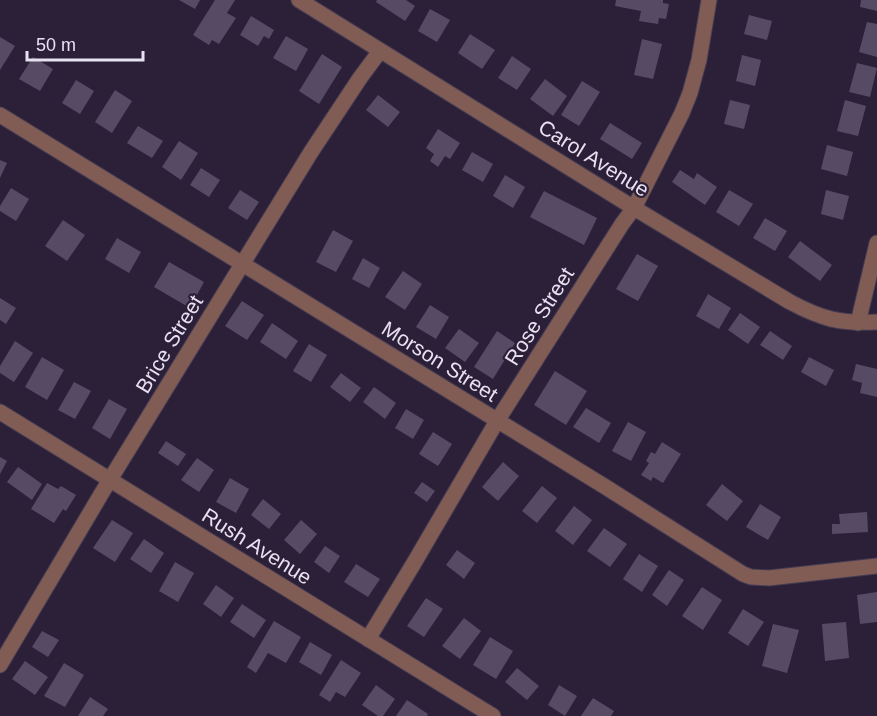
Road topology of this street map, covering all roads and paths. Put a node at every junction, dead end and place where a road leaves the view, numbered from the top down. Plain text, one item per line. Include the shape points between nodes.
1 (299, 0) edge
2 (709, 0) edge
3 (380, 51) junction
4 (0, 115) edge
5 (634, 208) junction
6 (877, 243) edge
7 (243, 264) junction
8 (877, 322) edge
9 (858, 323) junction
10 (0, 412) edge
11 (498, 422) junction
12 (111, 480) junction
13 (877, 566) edge
14 (368, 639) junction
15 (0, 665) edge
16 (493, 716) edge

1 - 3 street, Carol Avenue
2 - 5 street, Rose Street via 690,93
3 - 5 street, Carol Avenue
3 - 7 street, Brice Street via 311,152
4 - 7 street, Morson Street
5 - 9 street, Carol Avenue via 815,315
5 - 11 street, Rose Street
6 - 9 street
7 - 11 street, Morson Street
7 - 12 street, Brice Street
8 - 9 street, Carol Avenue
10 - 12 street, Rush Avenue
11 - 13 street, Morson Street via 743,574 769,578
11 - 14 street, Rose Street
12 - 14 street, Rush Avenue
12 - 15 street, Brice Street
14 - 16 street, Rush Avenue

